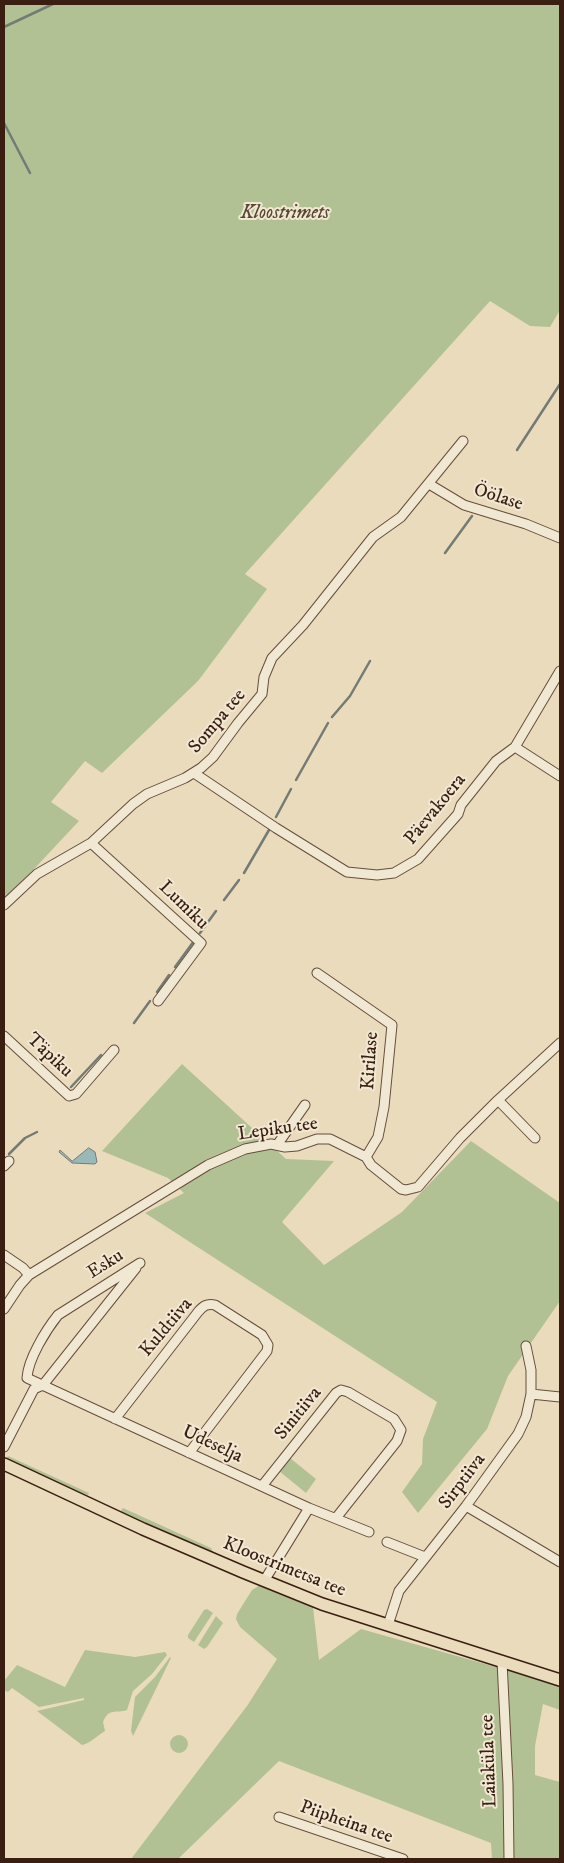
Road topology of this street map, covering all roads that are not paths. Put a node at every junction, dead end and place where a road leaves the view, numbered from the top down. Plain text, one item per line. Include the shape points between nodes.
1 (462, 441) dead end
2 (429, 484) junction
3 (560, 538) edge
4 (560, 671) edge
5 (515, 747) junction
6 (194, 773) junction
7 (560, 776) edge
8 (91, 843) junction
9 (4, 905) edge
10 (317, 972) dead end
11 (158, 1001) dead end
12 (4, 1036) edge
13 (560, 1043) edge
14 (114, 1050) dead end
15 (498, 1100) junction
16 (306, 1105) dead end
17 (536, 1138) dead end
18 (277, 1144) junction
19 (366, 1157) junction
20 (4, 1256) edge
21 (29, 1275) junction
22 (4, 1310) edge
23 (526, 1346) dead end
24 (43, 1385) junction
25 (531, 1394) junction
26 (560, 1397) edge
27 (115, 1419) junction
28 (4, 1448) edge
29 (189, 1453) junction
30 (4, 1468) edge
31 (262, 1486) junction
32 (466, 1506) junction
33 (309, 1508) junction
34 (336, 1518) junction
35 (369, 1532) dead end
36 (387, 1542) dead end
37 (425, 1557) junction
38 (560, 1562) edge
39 (264, 1580) junction
40 (388, 1625) junction
41 (502, 1661) junction
42 (560, 1680) edge
43 (279, 1817) dead end
44 (403, 1859) edge
45 (509, 1859) edge

1 - 2 street, Sompa tee
2 - 3 street, Öölase via 464,505
2 - 6 street, Sompa tee via 401,517 373,537 303,625 272,658 264,677 262,694 213,757
4 - 5 street, Päevakoera
5 - 6 street, Päevakoera via 496,761 461,805 458,814 418,859 394,872 377,875 347,872
5 - 7 street
6 - 8 street, Sompa tee via 147,794
8 - 9 street, Sompa tee via 37,874
8 - 11 street, Lumiku via 201,943
10 - 19 street, Kirilase via 392,1025 384,1107 378,1137
12 - 14 street, Täpiku via 69,1096 76,1094
13 - 15 street, Lepiku tee
15 - 17 street
15 - 19 street, Lepiku tee via 418,1187 401,1189 371,1165
16 - 18 street
18 - 19 street, Lepiku tee via 297,1146 317,1139 330,1139
18 - 21 street, Lepiku tee via 245,1149 208,1165
20 - 21 street
21 - 22 street, Lepiku tee
23 - 25 street, Sirptiiva
24 - 24 street, Esku via 119,1290 140,1263 67,1308 54,1320 27,1369 26,1378
24 - 27 street, Udeselja
24 - 28 street, Esku via 34,1389
25 - 26 street
25 - 32 street, Sirptiiva via 518,1434
27 - 29 street, Udeselja
27 - 29 street, Kuldtiiva via 203,1306 215,1305 262,1335 268,1345 267,1351
29 - 31 street, Udeselja
30 - 39 main road, Kloostrimetsa tee
31 - 33 street, Udeselja
31 - 34 street, Sinitiiva via 336,1393 341,1390 348,1392 394,1419 401,1430 397,1441
32 - 37 street, Sirptiiva
32 - 38 street
33 - 34 street, Udeselja
33 - 39 street
34 - 35 street, Udeselja
36 - 37 street
37 - 40 street, Sirptiiva via 399,1591
39 - 40 main road, Kloostrimetsa tee via 322,1604
40 - 41 main road, Kloostrimetsa tee
41 - 42 main road, Kloostrimetsa tee
41 - 45 street, Laiaküla tee
43 - 44 street, Piipheina tee

